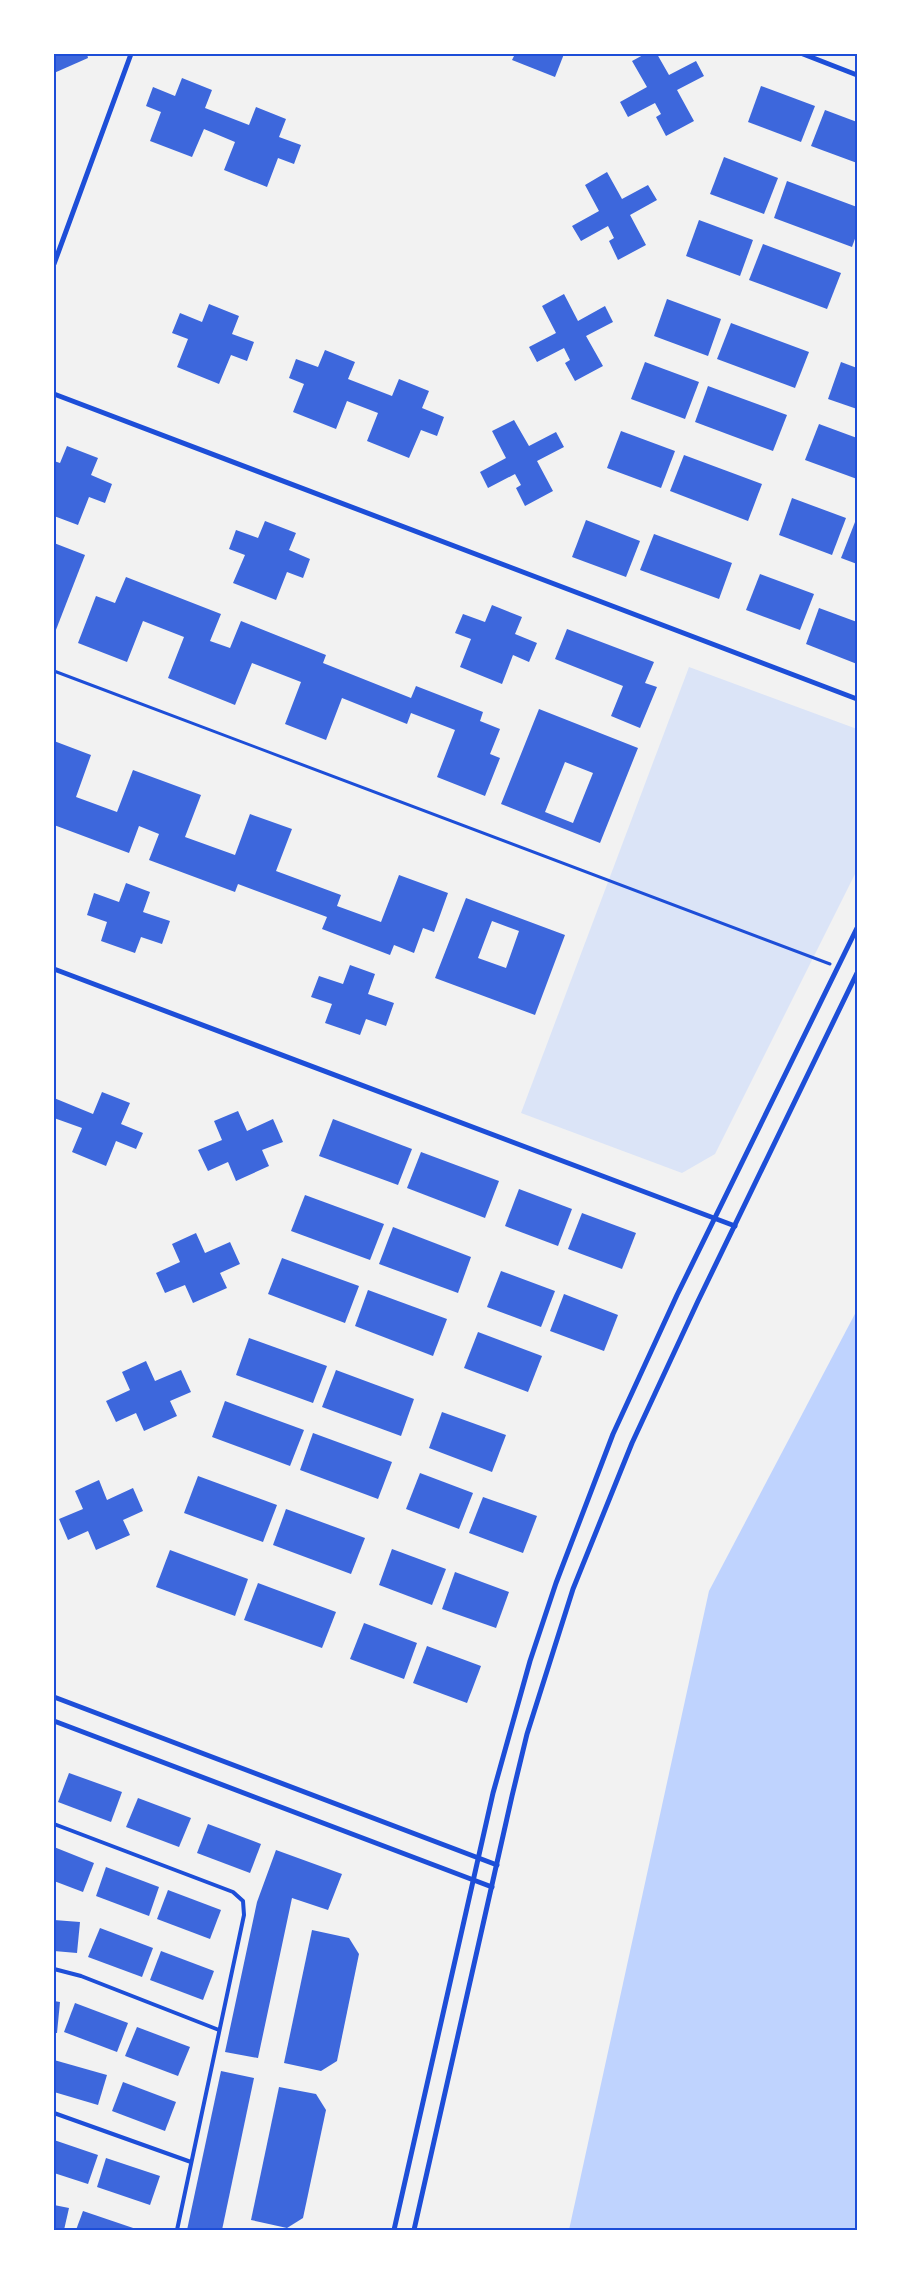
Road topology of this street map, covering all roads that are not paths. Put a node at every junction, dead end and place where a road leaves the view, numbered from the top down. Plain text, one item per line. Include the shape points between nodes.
1 (131, 54) edge
2 (803, 54) edge
3 (857, 75) edge
4 (54, 264) edge
5 (54, 394) edge
6 (857, 699) edge
7 (857, 928) edge
8 (54, 969) edge
9 (857, 973) edge
10 (715, 1219) junction
11 (735, 1226) junction
12 (54, 1697) edge
13 (54, 1721) edge
14 (54, 1824) edge
15 (478, 1857) junction
16 (497, 1865) junction
17 (473, 1879) junction
18 (492, 1887) junction
19 (54, 1969) edge
20 (220, 2030) junction
21 (54, 2113) edge
22 (191, 2162) junction
23 (177, 2230) edge
24 (394, 2230) edge
25 (414, 2230) edge

1 - 4 street
2 - 3 street
5 - 6 street
7 - 10 street
8 - 10 street
9 - 11 street
10 - 11 street
10 - 15 street via 613,1434 556,1583 509,1734
11 - 16 street via 636,1434 574,1589 527,1734
12 - 15 street
13 - 17 street
14 - 20 lane via 239,1896 245,1908
15 - 16 street
15 - 17 street
16 - 18 street
17 - 18 street
17 - 24 street
18 - 25 street
19 - 20 lane via 81,1976
20 - 22 lane
21 - 22 lane
22 - 23 lane

